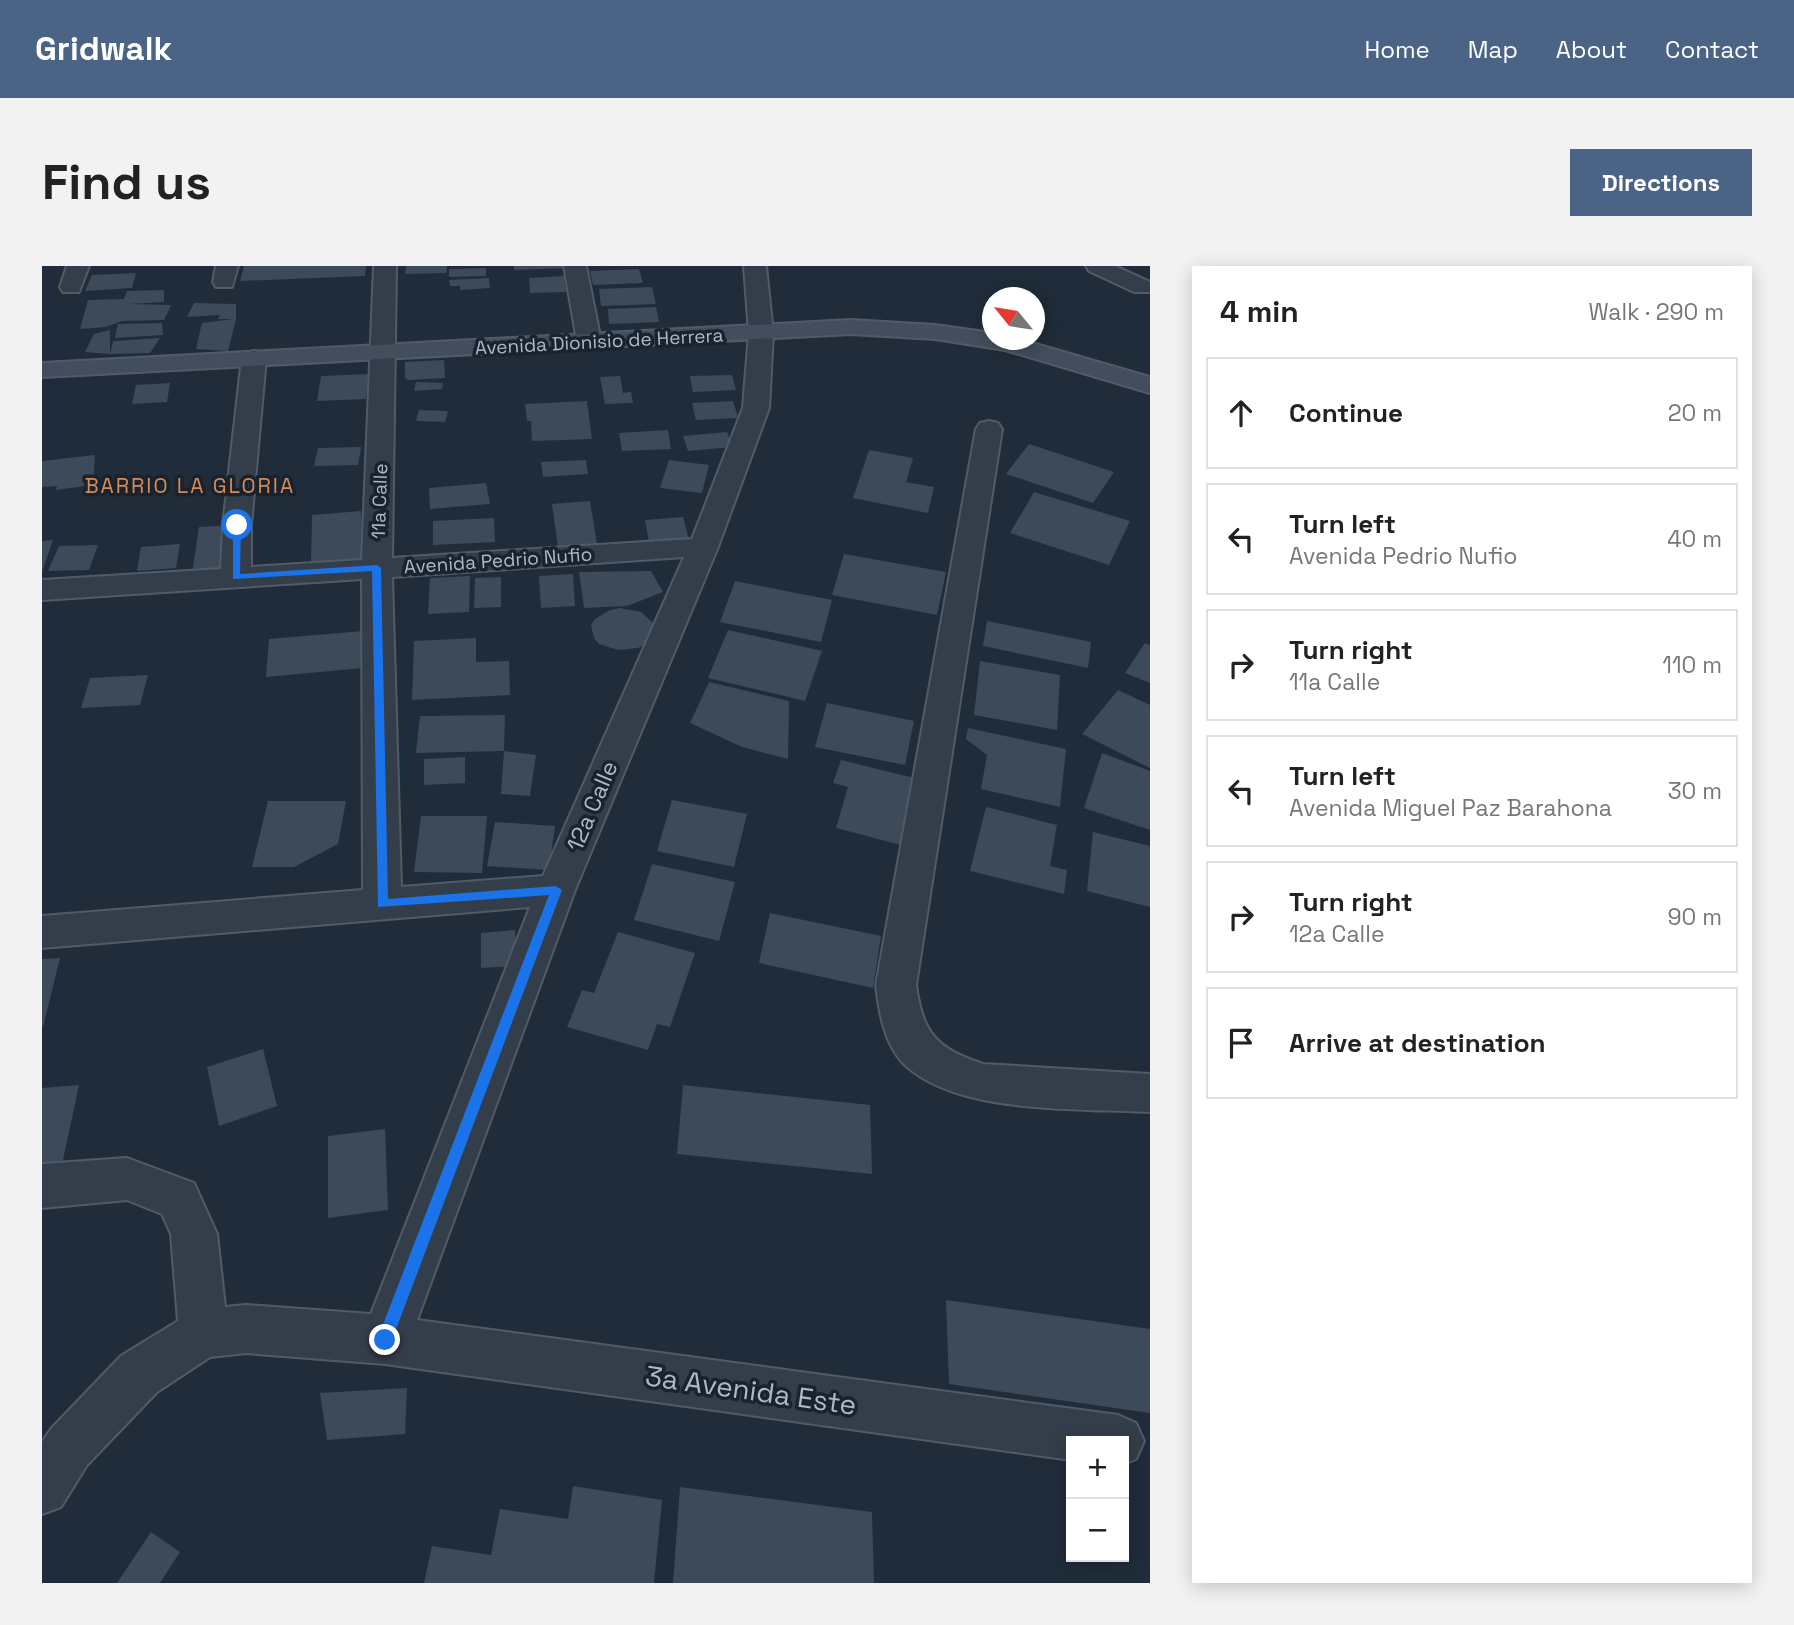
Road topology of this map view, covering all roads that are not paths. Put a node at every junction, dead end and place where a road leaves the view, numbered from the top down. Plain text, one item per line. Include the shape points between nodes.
1 (385, 266) edge
2 (575, 266) edge
3 (755, 266) edge
4 (1097, 266) edge
5 (1142, 287) dead end
6 (761, 333) junction
7 (589, 341) junction
8 (383, 351) junction
9 (254, 358) junction
10 (42, 370) edge
11 (1150, 385) edge
12 (989, 429) dead end
13 (703, 547) junction
14 (377, 568) junction
15 (236, 577) junction
16 (42, 590) edge
17 (556, 890) junction
18 (382, 904) junction
19 (42, 932) edge
20 (1150, 1093) edge
21 (42, 1186) edge
22 (203, 1334) junction
23 (385, 1340) junction
24 (1082, 1436) edge
25 (1129, 1443) edge
26 (1150, 1446) edge
27 (42, 1488) edge

1 - 8 street, 11a Calle
2 - 7 street
3 - 6 street, 12a Calle
4 - 5 street
6 - 7 street, Avenida Dionisio de Herrera
6 - 11 street, Avenida Dionisio de Herrera via 851,327 935,332 1007,343
6 - 13 street, 12a Calle via 756,408
7 - 8 street, Avenida Dionisio de Herrera
8 - 9 street, Avenida Dionisio de Herrera
8 - 14 street, 11a Calle
9 - 10 street, Avenida Dionisio de Herrera
9 - 15 street
12 - 20 street via 896,985 900,1018 917,1049 944,1070 983,1083
13 - 14 street, Avenida Pedrio Nufio
13 - 17 street, 12a Calle
14 - 15 street, Avenida Pedrio Nufio
14 - 18 street, 11a Calle
15 - 16 street, Avenida Pedrio Nufio
17 - 18 street
17 - 23 street, 12a Calle
18 - 19 street
21 - 22 street via 127,1180 177,1198 194,1234
22 - 23 street, 3a Avenida Este via 246,1329
22 - 27 street via 138,1374 69,1447
23 - 24 street, 3a Avenida Este
25 - 26 street

